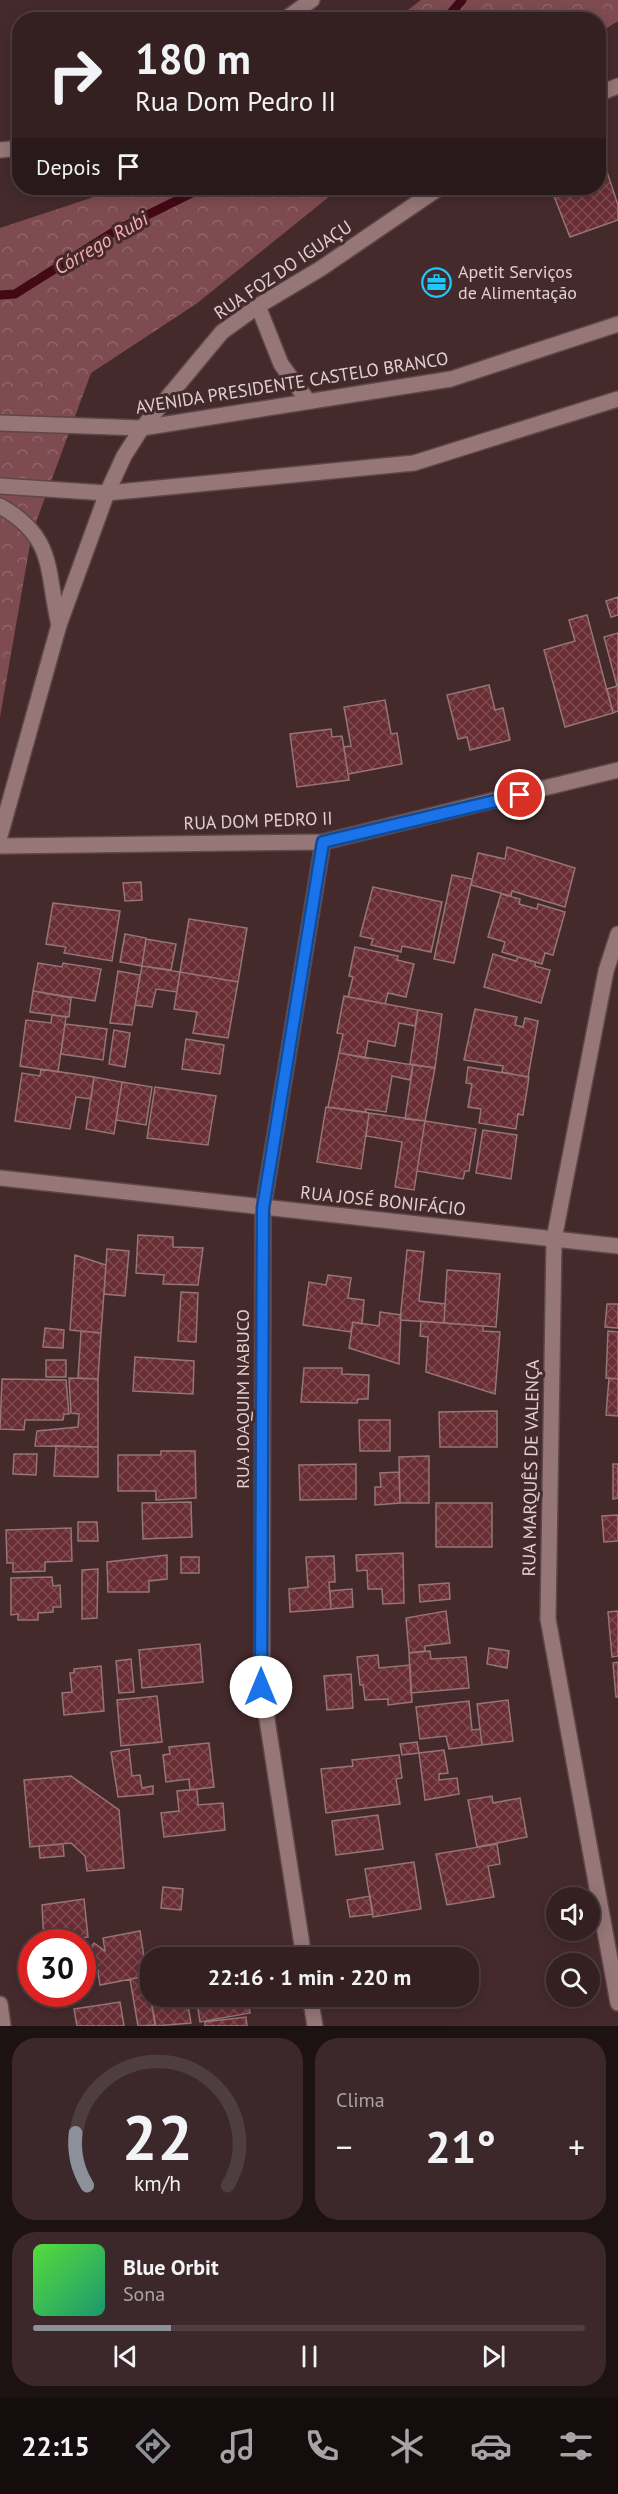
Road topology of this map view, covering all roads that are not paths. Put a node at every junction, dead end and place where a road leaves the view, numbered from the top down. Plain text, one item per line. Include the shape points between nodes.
1 (312, 0) edge
2 (295, 12) edge
3 (429, 195) edge
4 (258, 306) junction
5 (618, 324) edge
6 (618, 399) edge
7 (308, 401) junction
8 (0, 423) edge
9 (142, 428) junction
10 (0, 486) edge
11 (107, 493) junction
12 (0, 506) edge
13 (59, 625) junction
14 (618, 770) edge
15 (0, 836) edge
16 (323, 842) junction
17 (0, 846) edge
18 (618, 934) edge
19 (0, 1178) edge
20 (263, 1208) junction
21 (554, 1239) junction
22 (618, 1246) edge
23 (302, 1947) edge
24 (618, 2003) edge
25 (0, 2004) edge
26 (312, 2007) edge
27 (3, 2026) edge
28 (315, 2026) edge

1 - 2 street
3 - 4 street, RUA FOZ DO IGUAÇU
4 - 7 street via 281,364
4 - 9 street, RUA FOZ DO IGUAÇU via 222,332
5 - 7 street, AVENIDA PRESIDENTE CASTELO BRANCO via 451,379
6 - 11 street via 414,463
7 - 9 street, AVENIDA PRESIDENTE CASTELO BRANCO
8 - 9 street, AVENIDA PRESIDENTE CASTELO BRANCO
9 - 11 street, RUA FOZ DO IGUAÇU
10 - 11 street
11 - 13 street, RUA FOZ DO IGUAÇU
12 - 13 street via 37,535 46,554
13 - 15 street, RUA FOZ DO IGUAÇU
14 - 16 street, RUA DOM PEDRO II
16 - 17 street, RUA DOM PEDRO II
16 - 20 street, RUA JOAQUIM NABUCO
18 - 21 street, RUA MARQUÊS DE VALENÇA via 606,971
19 - 20 street, RUA JOSÉ BONIFÁCIO
20 - 21 street, RUA JOSÉ BONIFÁCIO
20 - 23 street, RUA JOAQUIM NABUCO via 261,1687
21 - 22 street, RUA JOSÉ BONIFÁCIO
21 - 24 street, RUA MARQUÊS DE VALENÇA via 548,1619
25 - 27 street
26 - 28 street

